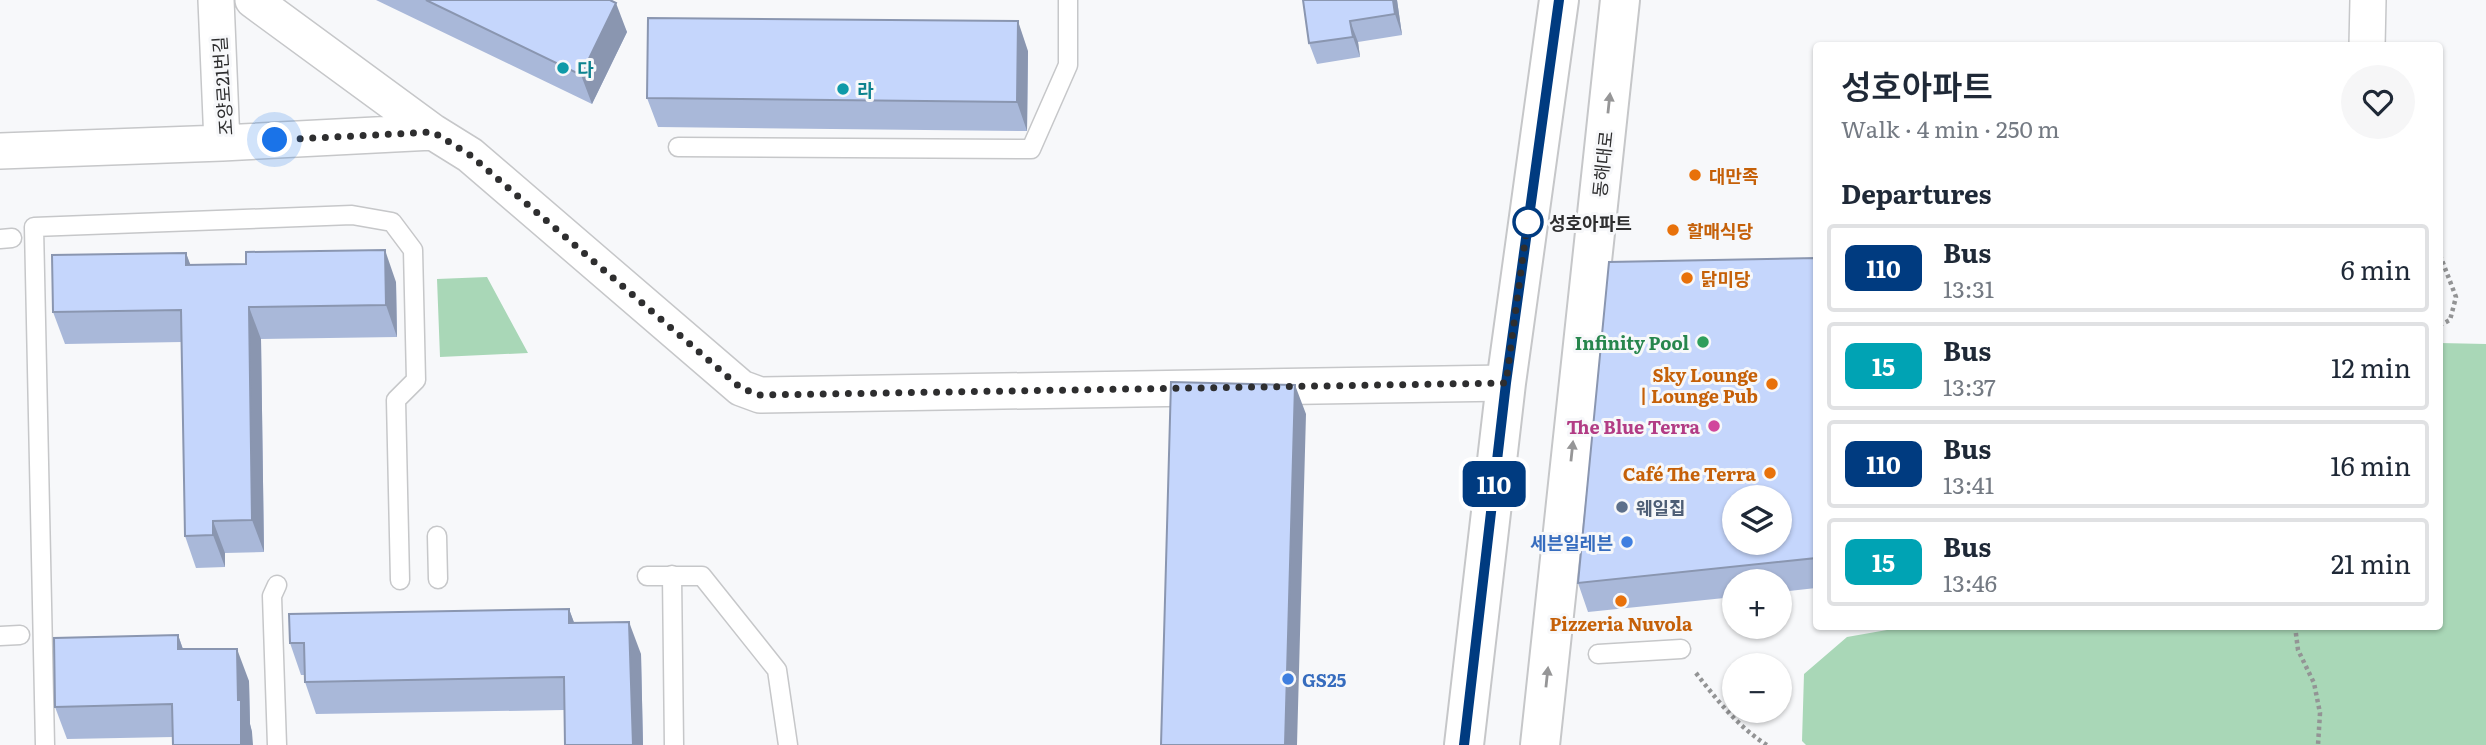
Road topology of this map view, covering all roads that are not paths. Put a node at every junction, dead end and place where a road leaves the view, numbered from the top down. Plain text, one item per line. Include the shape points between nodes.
1 (216, 0) edge
2 (253, 0) edge
3 (1068, 0) edge
4 (1559, 0) edge
5 (1620, 0) edge
6 (2368, 0) edge
7 (2367, 42) edge
8 (433, 132) junction
9 (222, 143) junction
10 (678, 147) dead end
11 (0, 151) edge
12 (1506, 383) junction
13 (437, 536) dead end
14 (672, 575) junction
15 (647, 576) dead end
16 (438, 579) dead end
17 (400, 580) dead end
18 (277, 586) dead end
19 (20, 635) dead end
20 (0, 636) edge
21 (1681, 649) road end
22 (1598, 654) dead end
23 (44, 745) edge
24 (277, 745) edge
25 (674, 745) edge
26 (788, 745) edge
27 (1464, 745) edge
28 (1540, 745) edge

1 - 9 street, 조양로21번길
2 - 8 street
3 - 10 lane via 1068,65 1031,149
4 - 12 main road
28 -> 5 main road, 동해대로
6 - 7 street
8 - 9 street, 조양로21번길
8 - 12 street via 470,155 741,388 760,395
9 - 11 street
12 - 27 main road
13 - 16 lane
14 - 15 lane
14 - 25 lane
14 - 26 lane via 702,576 777,670
17 - 23 lane via 396,400 416,380 414,250 392,222 352,215 34,227
18 - 24 lane via 272,596
19 - 20 lane
21 - 22 lane

